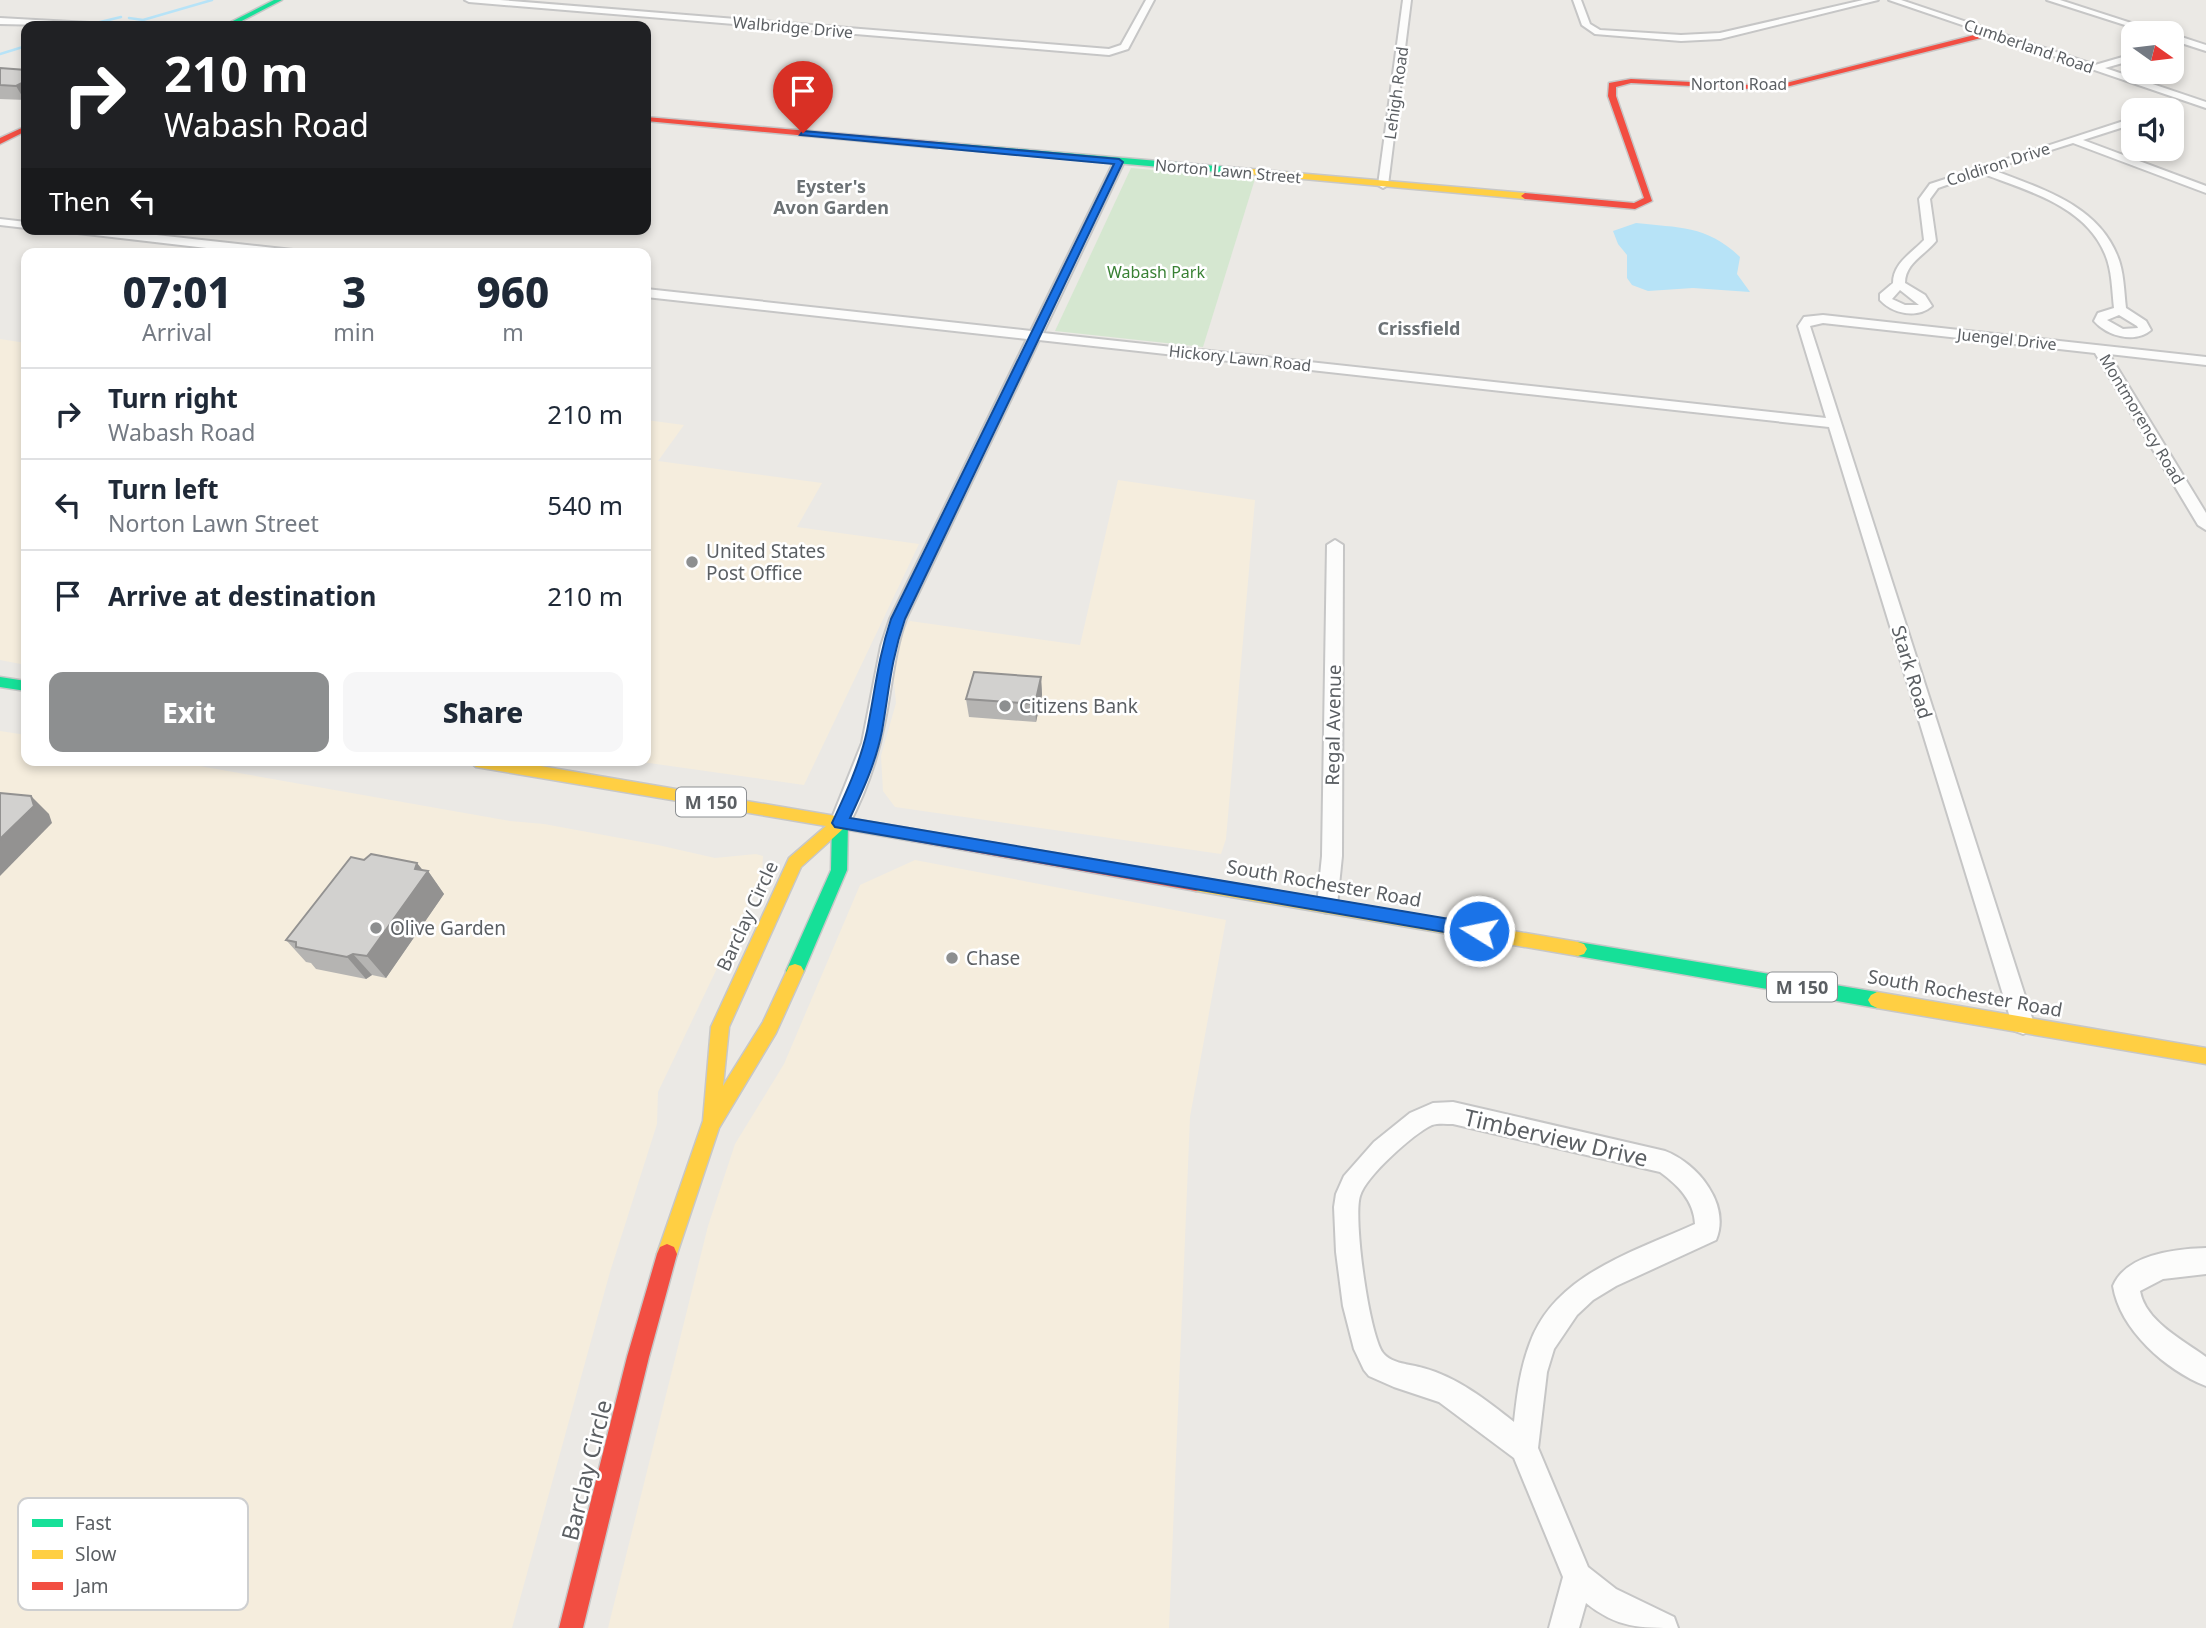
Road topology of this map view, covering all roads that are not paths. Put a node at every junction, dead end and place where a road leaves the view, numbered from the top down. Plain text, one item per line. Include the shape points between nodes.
1 (279, 0) edge
2 (469, 0) edge
3 (1150, 0) edge
4 (1407, 0) edge
5 (1577, 0) edge
6 (1874, 0) edge
7 (1893, 0) edge
8 (2052, 0) edge
9 (0, 21) edge
10 (237, 21) edge
11 (2121, 21) edge
12 (21, 22) edge
13 (1990, 33) junction
14 (2185, 42) edge
15 (2206, 48) edge
16 (2121, 60) edge
17 (2094, 68) junction
18 (2201, 103) edge
19 (651, 119) edge
20 (2121, 125) edge
21 (21, 130) edge
22 (2074, 140) junction
23 (0, 141) edge
24 (1119, 162) junction
25 (1981, 169) junction
26 (1383, 185) junction
27 (2206, 190) edge
28 (1643, 204) joint
29 (0, 222) edge
30 (21, 224) edge
31 (123, 235) edge
32 (239, 248) edge
33 (1899, 284) dead end
34 (651, 294) edge
35 (2120, 310) dead end
36 (1808, 320) joint
37 (1035, 336) junction
38 (2099, 349) junction
39 (2206, 361) edge
40 (1834, 423) junction
41 (2206, 526) edge
42 (1335, 545) dead end
43 (0, 682) edge
44 (21, 685) edge
45 (505, 766) edge
46 (840, 823) junction
47 (1327, 905) junction
48 (2023, 1024) junction
49 (2206, 1056) edge
50 (711, 1124) junction
51 (2206, 1261) edge
52 (2206, 1373) edge
53 (1524, 1448) junction
54 (1578, 1577) junction
55 (571, 1628) edge
56 (1564, 1628) edge
57 (1663, 1628) edge

1 - 10 street
2 - 3 street, Walbridge Drive via 1095,52 1125,47
4 - 26 street, Lehigh Road
5 - 6 street via 1586,25 1593,30 1611,35 1690,38 1729,35
7 - 13 street, Cumberland Road
8 - 11 street
9 - 12 street
13 - 17 street, Cumberland Road
13 - 28 street, Norton Road via 1793,84 1759,87 1631,81 1612,85 1612,96 1649,195
14 - 15 street
16 - 17 street
17 - 18 street, Cumberland Road
19 - 24 street, Norton Lawn Street
20 - 22 street, Coldiron Drive
21 - 23 street
22 - 25 street, Coldiron Drive
22 - 27 street
24 - 26 street, Norton Lawn Street
24 - 37 street
25 - 33 street, Coldiron Drive via 1940,183 1926,193 1923,204 1930,241 1902,268
25 - 35 street via 2088,220 2113,259
26 - 28 street, Norton Lawn Street
29 - 30 street
31 - 32 street
34 - 37 street, Hickory Lawn Road
36 - 38 street, Juengel Drive
36 - 40 street, Stark Road via 1804,326
37 - 40 street, Hickory Lawn Road
37 - 46 street via 891,636 874,733
38 - 39 street, Juengel Drive
38 - 41 street, Montmorency Road
40 - 48 street, Stark Road
42 - 47 street, Regal Avenue via 1332,856
43 - 44 street
45 - 46 street, South Rochester Road / M 150
46 - 47 street, South Rochester Road / M 150
46 - 50 street, Barclay Circle via 839,870 770,1027
46 - 50 street, Barclay Circle via 795,863 720,1027
47 - 48 street, South Rochester Road / M 150
48 - 49 street, South Rochester Road / M 150
50 - 55 street, Barclay Circle via 648,1319
51 - 52 street via 2186,1261 2136,1275 2126,1286 2126,1298 2133,1313
53 - 53 street, Timberview Drive via 1436,1385 1374,1363 1361,1324 1345,1225 1348,1192 1360,1173 1426,1116 1453,1113 1665,1162 1693,1186 1709,1219 1707,1231 1607,1277 1584,1291 1561,1314 1543,1343 1534,1372
53 - 54 street, Timberview Drive
54 - 56 street
54 - 57 street, Timberview Drive via 1605,1600

